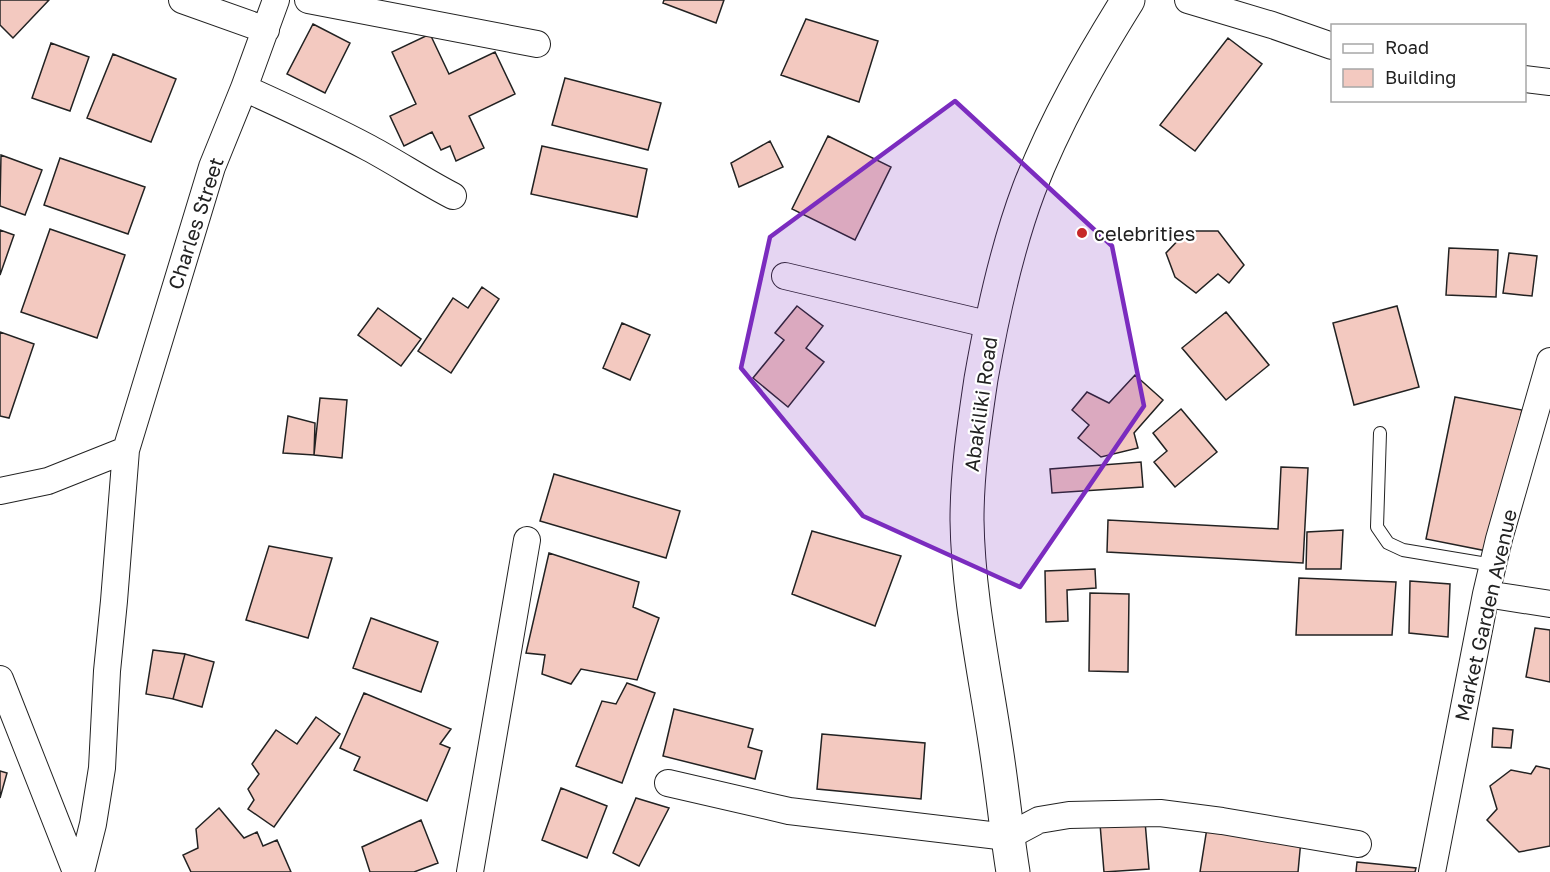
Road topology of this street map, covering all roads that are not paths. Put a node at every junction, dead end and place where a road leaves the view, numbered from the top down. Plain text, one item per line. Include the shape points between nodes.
1 (182, 0) edge
2 (276, 0) edge
3 (308, 0) edge
4 (1128, 0) edge
5 (1188, 0) edge
6 (266, 30) junction
7 (537, 44) dead end
8 (1331, 46) edge
9 (1526, 79) edge
10 (1550, 82) edge
11 (244, 88) junction
12 (453, 196) dead end
13 (785, 276) dead end
14 (991, 325) junction
15 (1550, 361) edge
16 (1380, 433) dead end
17 (126, 450) junction
18 (0, 491) edge
19 (527, 540) dead end
20 (1493, 565) junction
21 (1486, 594) junction
22 (1550, 604) edge
23 (0, 679) edge
24 (668, 783) dead end
25 (1007, 837) junction
26 (1358, 844) dead end
27 (76, 872) edge
28 (81, 872) edge
29 (470, 872) edge
30 (1013, 872) edge
31 (1432, 872) edge

1 - 6 street
2 - 6 street, Charles Street
3 - 7 street
4 - 14 main road, Abakiliki Road via 1094,53 1043,156 1016,228
5 - 8 street
6 - 11 street, Charles Street
9 - 10 street
11 - 12 street via 351,138
11 - 17 street, Charles Street via 212,167
13 - 14 street
14 - 25 main road, Abakiliki Road via 971,443 967,520 975,616
15 - 20 street, Market Garden Avenue
16 - 20 lane via 1377,526 1389,543 1403,550
17 - 18 street via 48,481
17 - 28 street, Charles Street via 102,768
19 - 29 street
20 - 21 street, Market Garden Avenue
21 - 22 street
21 - 31 street, Market Garden Avenue
23 - 27 street
24 - 25 street via 789,811
25 - 26 street via 1039,820 1069,815 1160,813
25 - 30 main road, Abakiliki Road

